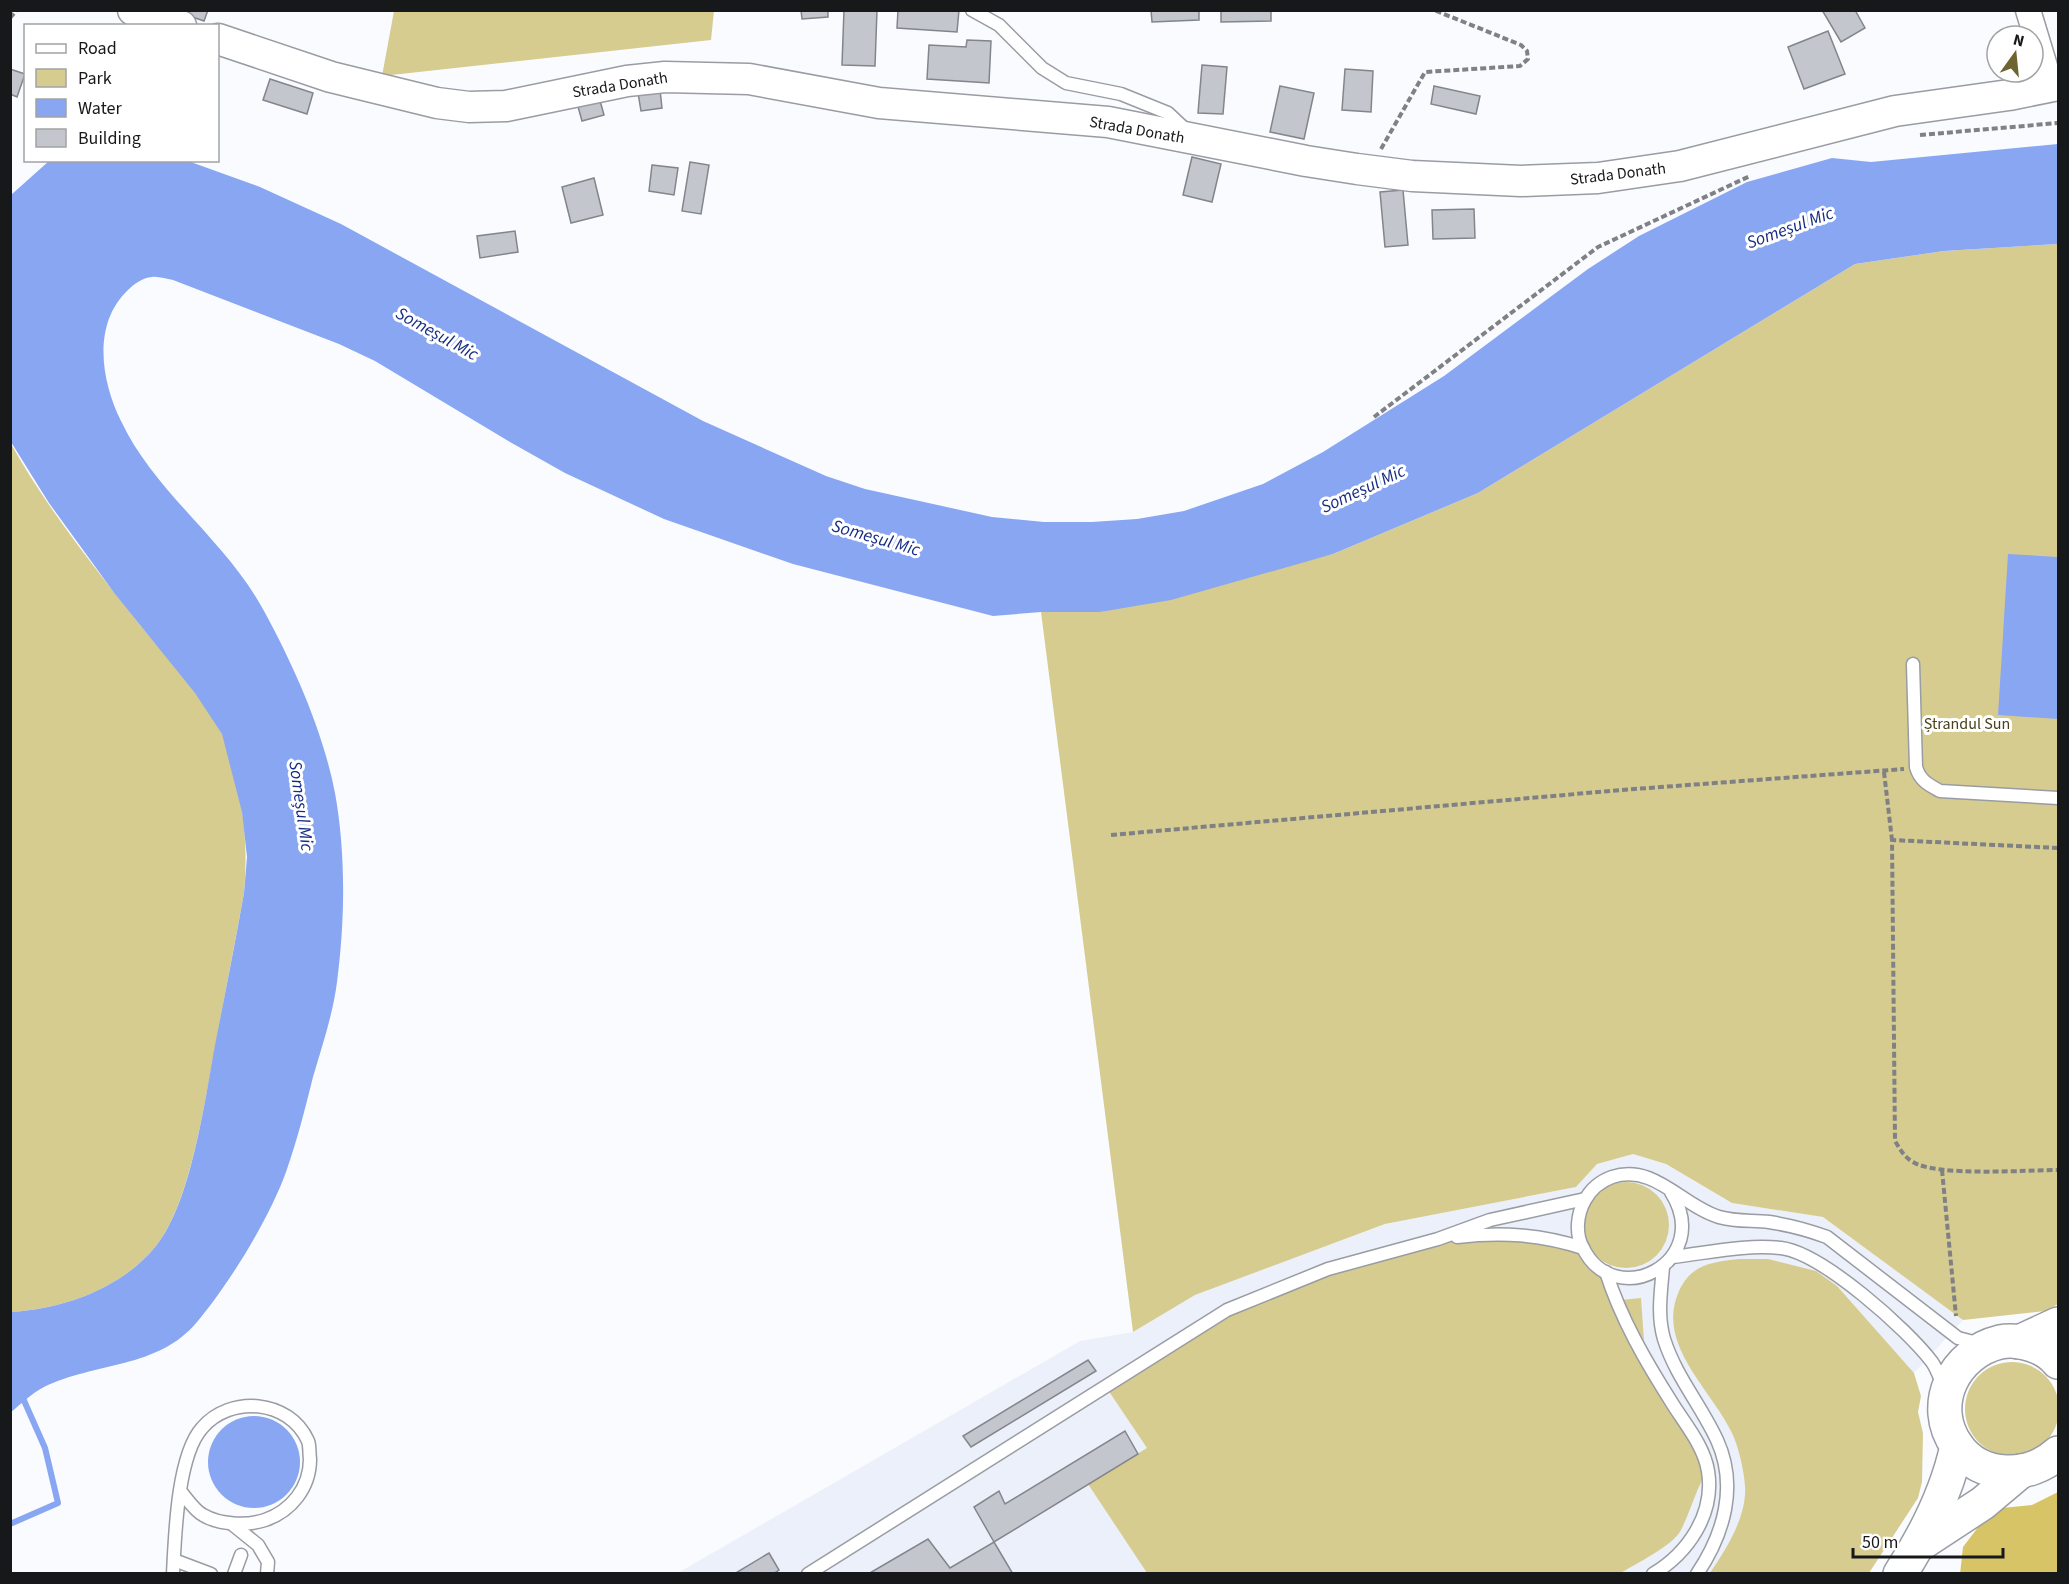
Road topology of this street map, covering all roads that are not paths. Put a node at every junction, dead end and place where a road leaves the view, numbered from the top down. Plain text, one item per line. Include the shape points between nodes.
1 (133, 10) edge
2 (972, 10) edge
3 (2028, 10) edge
4 (175, 24) edge
5 (219, 39) edge
6 (2055, 86) edge
7 (1198, 140) junction
8 (1913, 664) dead end
9 (2058, 798) edge
10 (1671, 1192) junction
11 (1585, 1199) junction
12 (1438, 1239) junction
13 (1582, 1248) junction
14 (1672, 1257) junction
15 (1663, 1267) junction
16 (1606, 1272) junction
17 (2058, 1324) edge
18 (1988, 1342) junction
19 (2058, 1362) edge
20 (1947, 1393) junction
21 (1957, 1446) junction
22 (2058, 1453) edge
23 (2021, 1471) junction
24 (181, 1492) junction
25 (231, 1523) junction
26 (1918, 1546) junction
27 (241, 1555) dead end
28 (174, 1560) junction
29 (173, 1574) edge
30 (211, 1574) edge
31 (234, 1574) edge
32 (267, 1574) edge
33 (808, 1574) edge
34 (1653, 1574) edge
35 (1697, 1574) edge
36 (1900, 1574) edge

1 - 4 street
2 - 7 lane via 999,25 1042,68 1066,83 1120,94 1168,113
3 - 6 street
5 - 7 street, Strada Donath via 331,77 469,107 506,106 627,81 702,76 749,78 879,103 1108,122
6 - 7 street, Strada Donath via 1895,111 1680,166 1598,178 1521,181 1412,176
8 - 9 lane via 1916,767 1926,784 1940,791
10 - 11 lane via 1658,1181 1639,1174 1620,1174 1605,1180
10 - 14 lane via 1683,1218 1683,1234
10 - 18 lane via 1718,1216 1768,1222 1827,1237
11 - 12 lane via 1490,1220
11 - 13 lane via 1578,1226
12 - 13 lane via 1496,1233 1540,1236
12 - 33 lane via 1328,1269 1227,1310
13 - 16 lane
14 - 15 lane
14 - 20 lane via 1756,1247 1795,1251 1815,1260 1858,1292 1932,1362
15 - 16 lane via 1635,1278
15 - 35 lane via 1659,1314 1664,1338 1677,1373 1717,1441 1725,1468 1728,1499 1724,1522
16 - 34 lane via 1616,1305 1692,1432 1708,1469 1709,1484 1700,1524 1686,1548
17 - 18 main road
18 - 19 main road via 2040,1348
18 - 20 main road via 1966,1358 1954,1373
20 - 21 main road via 1946,1419
21 - 23 main road via 1984,1467 2001,1473
21 - 26 main road via 1948,1482
22 - 23 main road via 2042,1465
23 - 26 main road via 1983,1503
24 - 25 lane via 202,1515
24 - 25 lane via 186,1460 201,1428 226,1408 253,1405 275,1410 296,1423 309,1442 310,1469 301,1492 288,1509 268,1519 252,1524
24 - 28 lane
25 - 32 lane via 258,1545 268,1562
26 - 36 main road
27 - 31 lane
28 - 29 lane
28 - 30 lane

